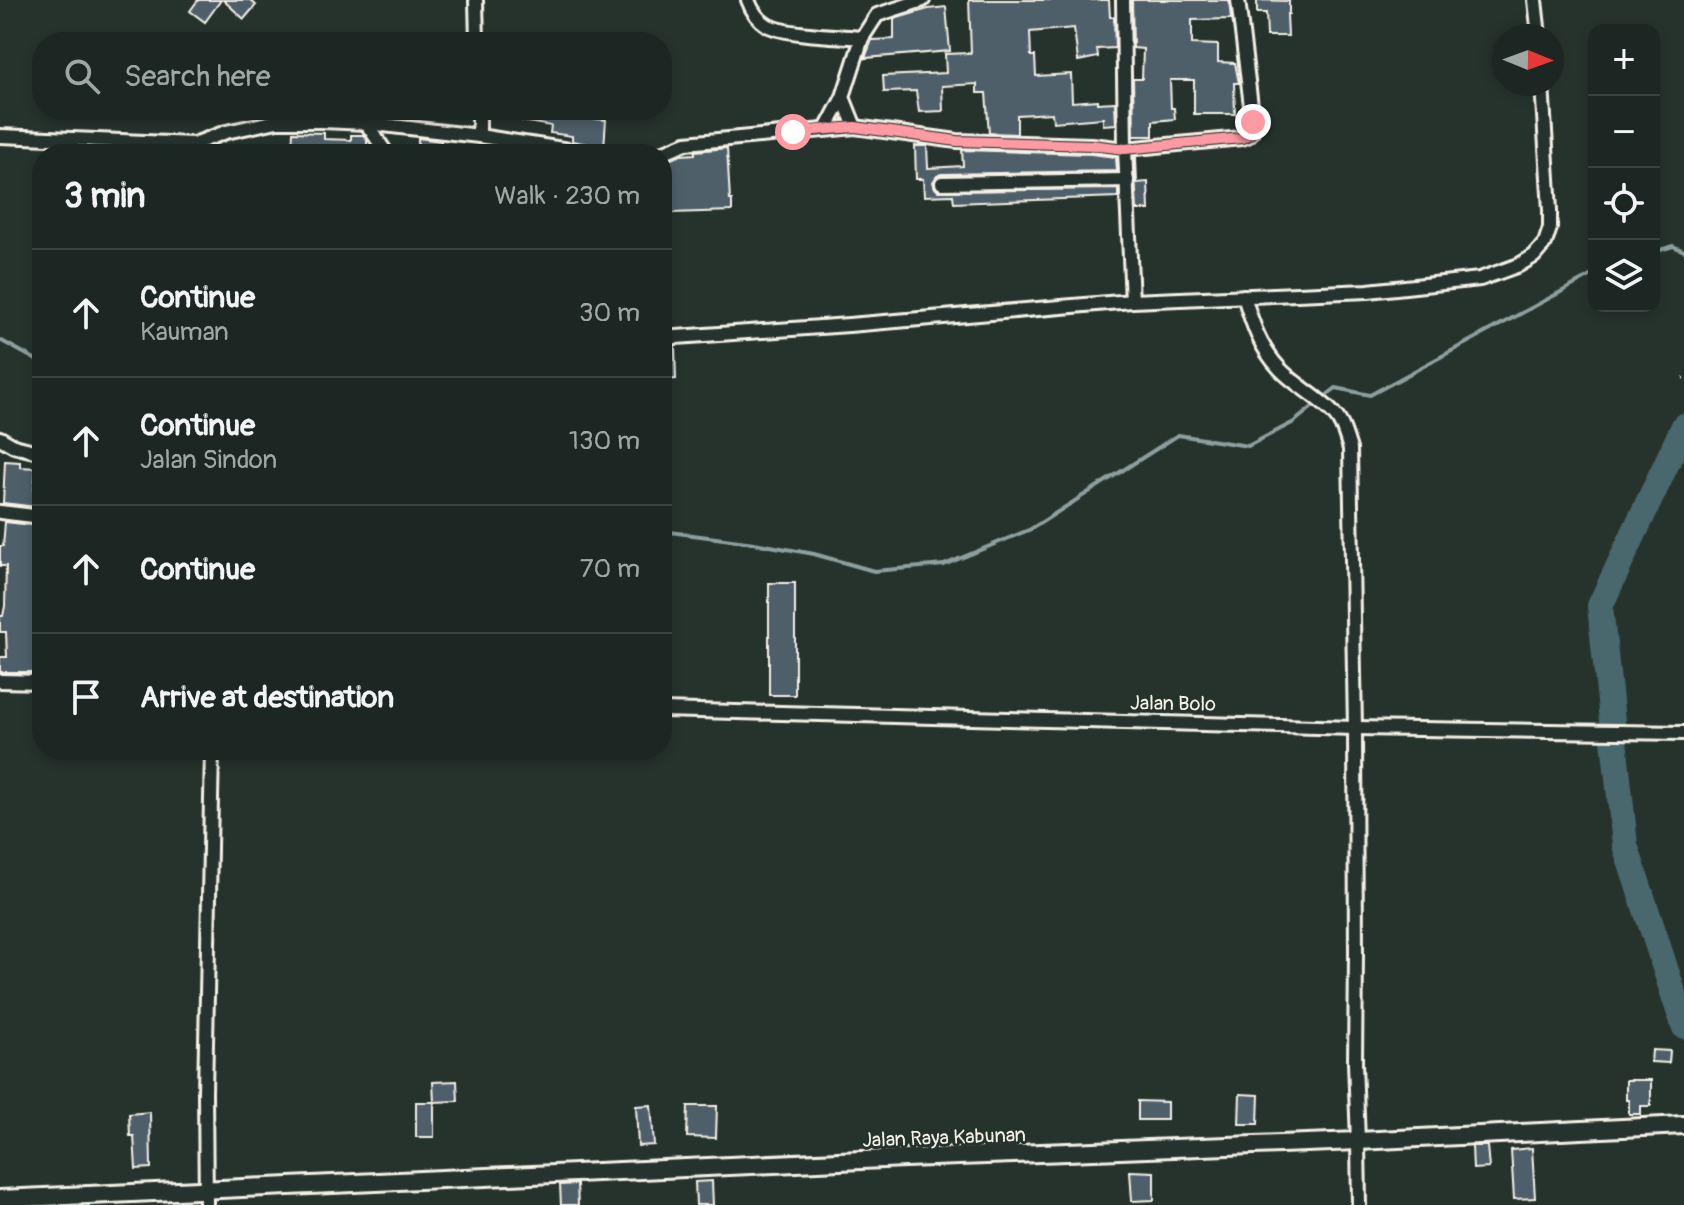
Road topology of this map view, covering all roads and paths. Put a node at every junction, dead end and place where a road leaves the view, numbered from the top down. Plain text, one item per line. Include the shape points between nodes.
1 (476, 0) edge
2 (748, 0) edge
3 (885, 0) edge
4 (923, 0) edge
5 (1123, 0) edge
6 (1238, 0) edge
7 (1535, 0) edge
8 (877, 15) junction
9 (1538, 24) edge
10 (477, 32) edge
11 (862, 38) junction
12 (1543, 96) edge
13 (843, 97) junction
14 (479, 120) edge
15 (366, 123) junction
16 (855, 127) junction
17 (826, 129) junction
18 (0, 136) edge
19 (479, 136) junction
20 (380, 144) edge
21 (531, 144) edge
22 (672, 149) edge
23 (1125, 149) junction
24 (1127, 180) junction
25 (942, 183) dead end
26 (1244, 296) junction
27 (1132, 301) junction
28 (672, 337) edge
29 (0, 438) edge
30 (32, 450) edge
31 (0, 512) edge
32 (32, 516) edge
33 (0, 681) edge
34 (32, 682) edge
35 (672, 710) edge
36 (1355, 728) junction
37 (1684, 733) edge
38 (212, 760) edge
39 (1684, 1125) edge
40 (1358, 1141) junction
41 (206, 1198) edge
42 (0, 1199) edge
43 (1359, 1205) edge

1 - 10 street
2 - 11 street via 754,14 779,30
3 - 8 street
4 - 8 street
5 - 23 street
6 - 23 street via 1252,133
7 - 9 street
8 - 11 street
11 - 13 street
12 - 26 street via 1550,228 1534,256 1480,279
13 - 16 street
13 - 17 street
14 - 19 street
15 - 18 street via 277,121 194,144
15 - 19 street
15 - 20 street
16 - 17 street
16 - 23 street via 957,141
17 - 22 street
19 - 21 street
23 - 24 street
24 - 25 street
24 - 27 street
26 - 27 street
26 - 36 street via 1261,344 1283,372 1335,415 1351,457
27 - 28 street
29 - 30 street
31 - 32 street
33 - 34 street
35 - 36 street, Jalan Bolo
36 - 37 street, Jalan Bolo
36 - 40 street
38 - 41 street
39 - 40 street, Jalan Raya Kabunan
40 - 41 street, Jalan Raya Kabunan via 847,1161
40 - 43 street
41 - 42 street, Jalan Raya Kabunan

